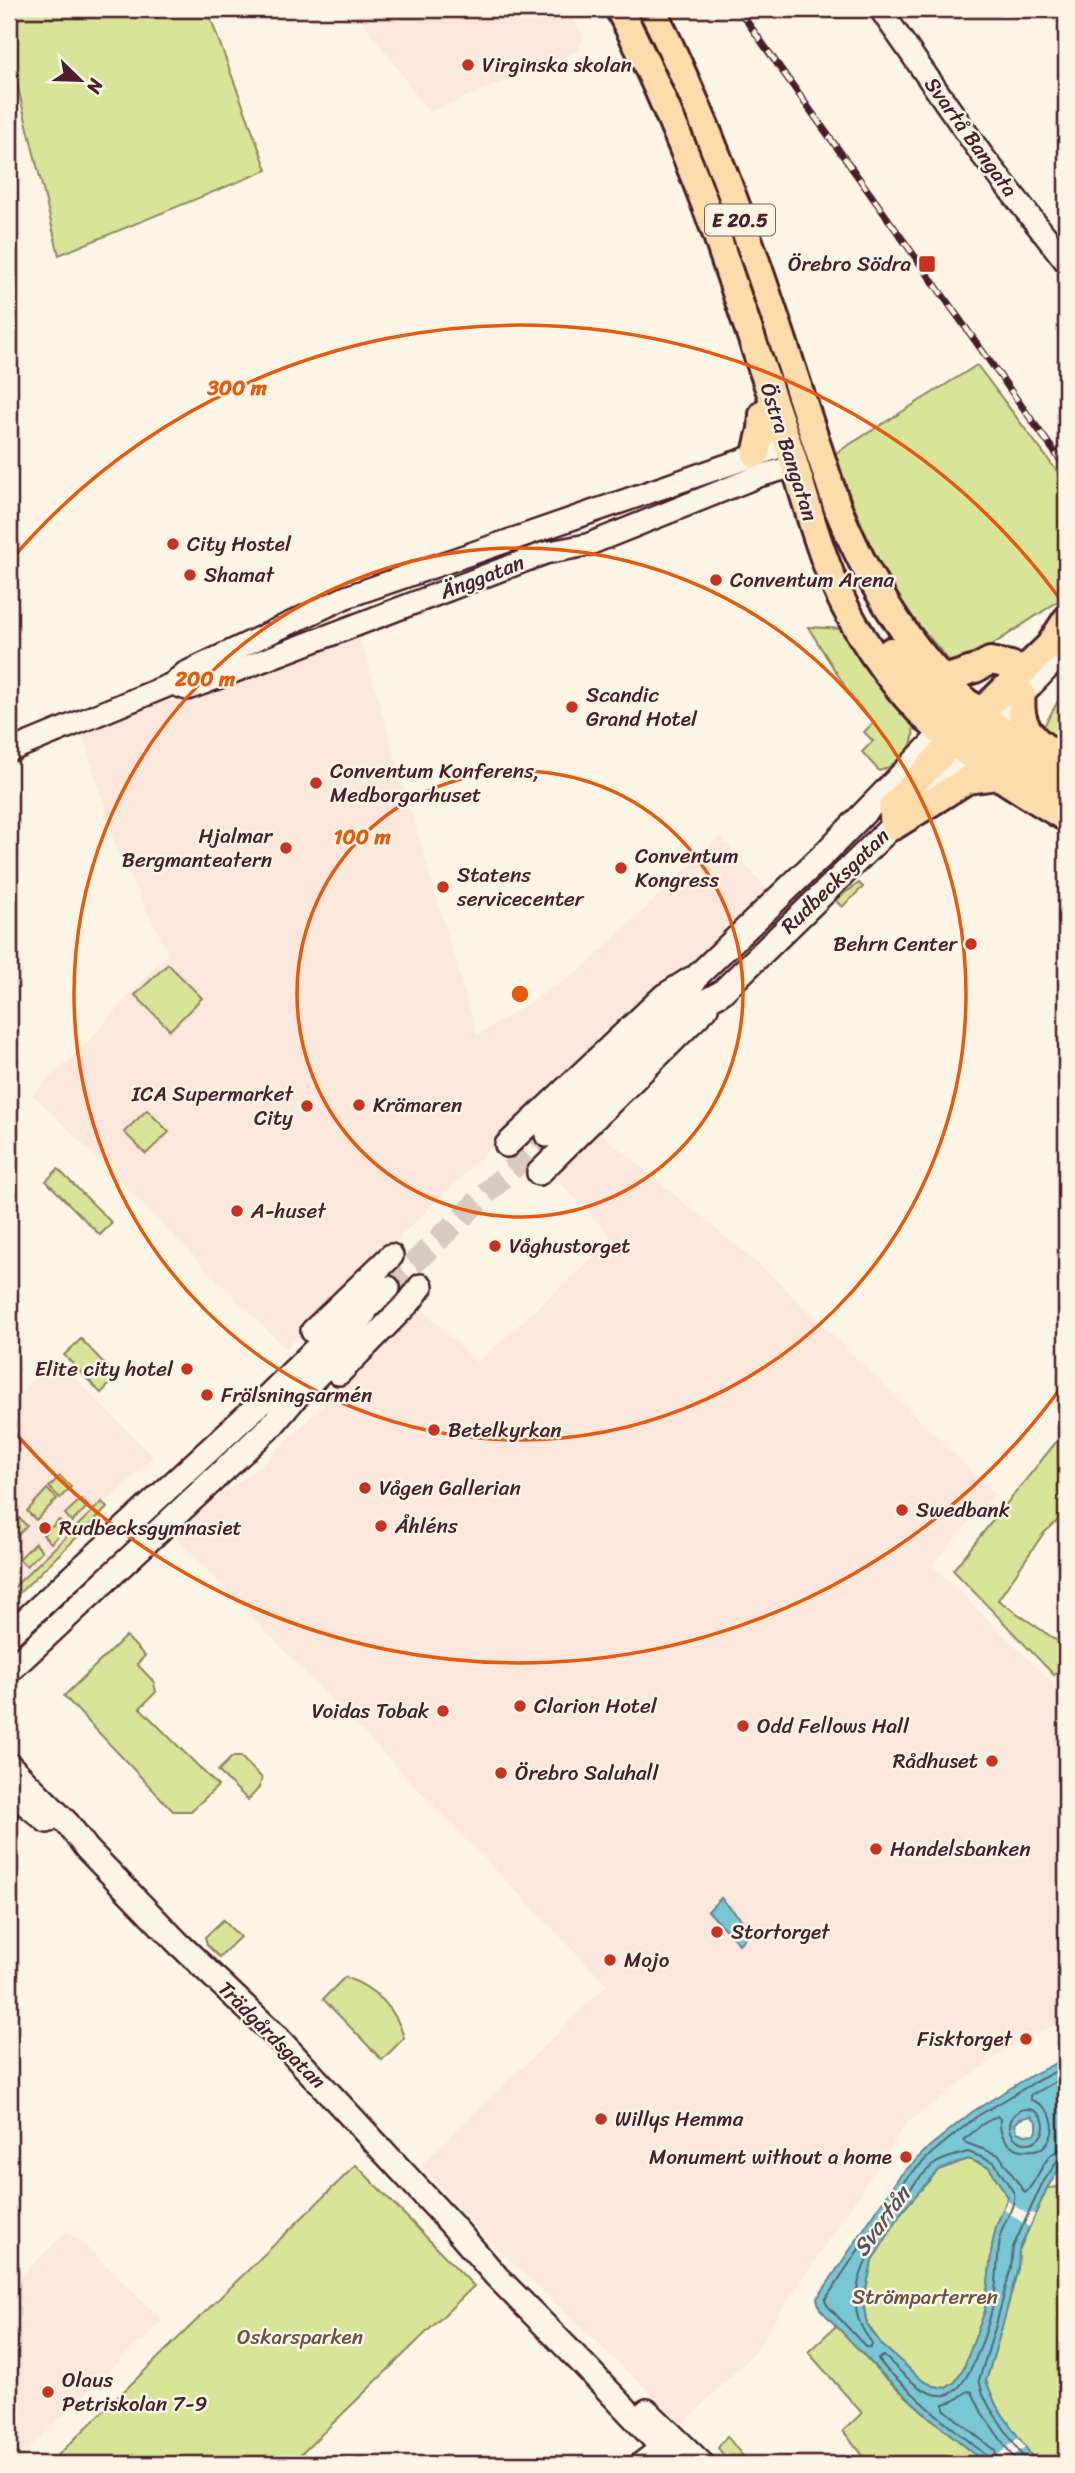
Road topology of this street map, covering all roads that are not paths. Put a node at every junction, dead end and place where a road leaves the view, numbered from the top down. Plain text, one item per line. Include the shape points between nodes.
1 (619, 9) edge
2 (652, 9) edge
3 (880, 9) edge
4 (1066, 262) edge
5 (774, 404) junction
6 (818, 449) junction
7 (756, 454) junction
8 (791, 455) junction
9 (1066, 620) edge
10 (1066, 648) edge
11 (1012, 665) junction
12 (944, 679) junction
13 (172, 684) junction
14 (1022, 694) junction
15 (967, 729) junction
16 (9, 751) edge
17 (1066, 765) edge
18 (1066, 772) edge
19 (997, 776) junction
20 (1066, 791) edge
21 (1066, 818) edge
22 (894, 825) junction
23 (784, 894) junction
24 (803, 912) junction
25 (699, 974) junction
26 (721, 993) junction
27 (665, 1022) junction
28 (547, 1135) tunnel mouth
29 (508, 1145) dead end
30 (539, 1173) dead end
31 (391, 1256) dead end
32 (421, 1286) dead end
33 (388, 1288) tunnel mouth
34 (369, 1306) junction
35 (273, 1424) junction
36 (152, 1502) junction
37 (9, 1635) edge
38 (9, 1671) edge
39 (9, 1765) edge
40 (9, 1790) edge
41 (86, 1849) junction
42 (679, 2456) edge
43 (640, 2464) edge

1 - 5 main road, Östra Bangatan / E 20.5 via 698,184
2 - 6 main road, Östra Bangatan / E 20.5 via 729,189
3 - 4 street, Svartå Bangata via 982,155
5 - 7 main road via 763,414
5 - 8 main road, Östra Bangatan / E 20.5
6 - 8 main road
6 - 12 main road, Östra Bangatan / E 20.5 via 871,579 896,620
7 - 8 street, Änggatan
7 - 13 street, Änggatan via 346,597 185,673
8 - 13 street, Änggatan via 760,476 587,545 545,553 187,689
8 - 15 main road, Östra Bangatan / E 20.5 via 835,587 852,619 916,708
9 - 11 main road
9 - 15 main road via 1049,646
10 - 14 main road
11 - 12 main road via 990,661
11 - 15 main road
12 - 15 main road, Östra Bangatan / E 20.5
13 - 16 street, Änggatan
14 - 15 main road
14 - 17 main road via 1020,708 1030,735
15 - 18 main road, Östra Bangatan / E 20.5
15 - 19 main road, Östra Bangatan / E 20.5
15 - 20 main road via 1059,791
15 - 22 main road via 892,807
15 - 23 main road, Rudbecksgatan
19 - 21 main road, Östra Bangatan / E 20.5
19 - 22 main road via 967,779
22 - 24 main road, Rudbecksgatan
23 - 24 main road
23 - 25 main road, Rudbecksgatan
24 - 26 main road, Rudbecksgatan
25 - 27 main road, Rudbecksgatan
25 - 29 main road via 664,996
26 - 27 main road, Rudbecksgatan
26 - 30 main road
27 - 28 main road, Rudbecksgatan
31 - 36 main road via 159,1478
32 - 35 main road via 301,1411
33 - 34 main road
34 - 35 main road via 340,1353
34 - 36 main road via 336,1329
35 - 38 main road
36 - 37 main road
39 - 41 main road, Trädgårdsgatan via 68,1824
40 - 41 main road, Trädgårdsgatan
41 - 42 main road, Trädgårdsgatan via 275,2035 452,2225 506,2268
42 - 43 street

